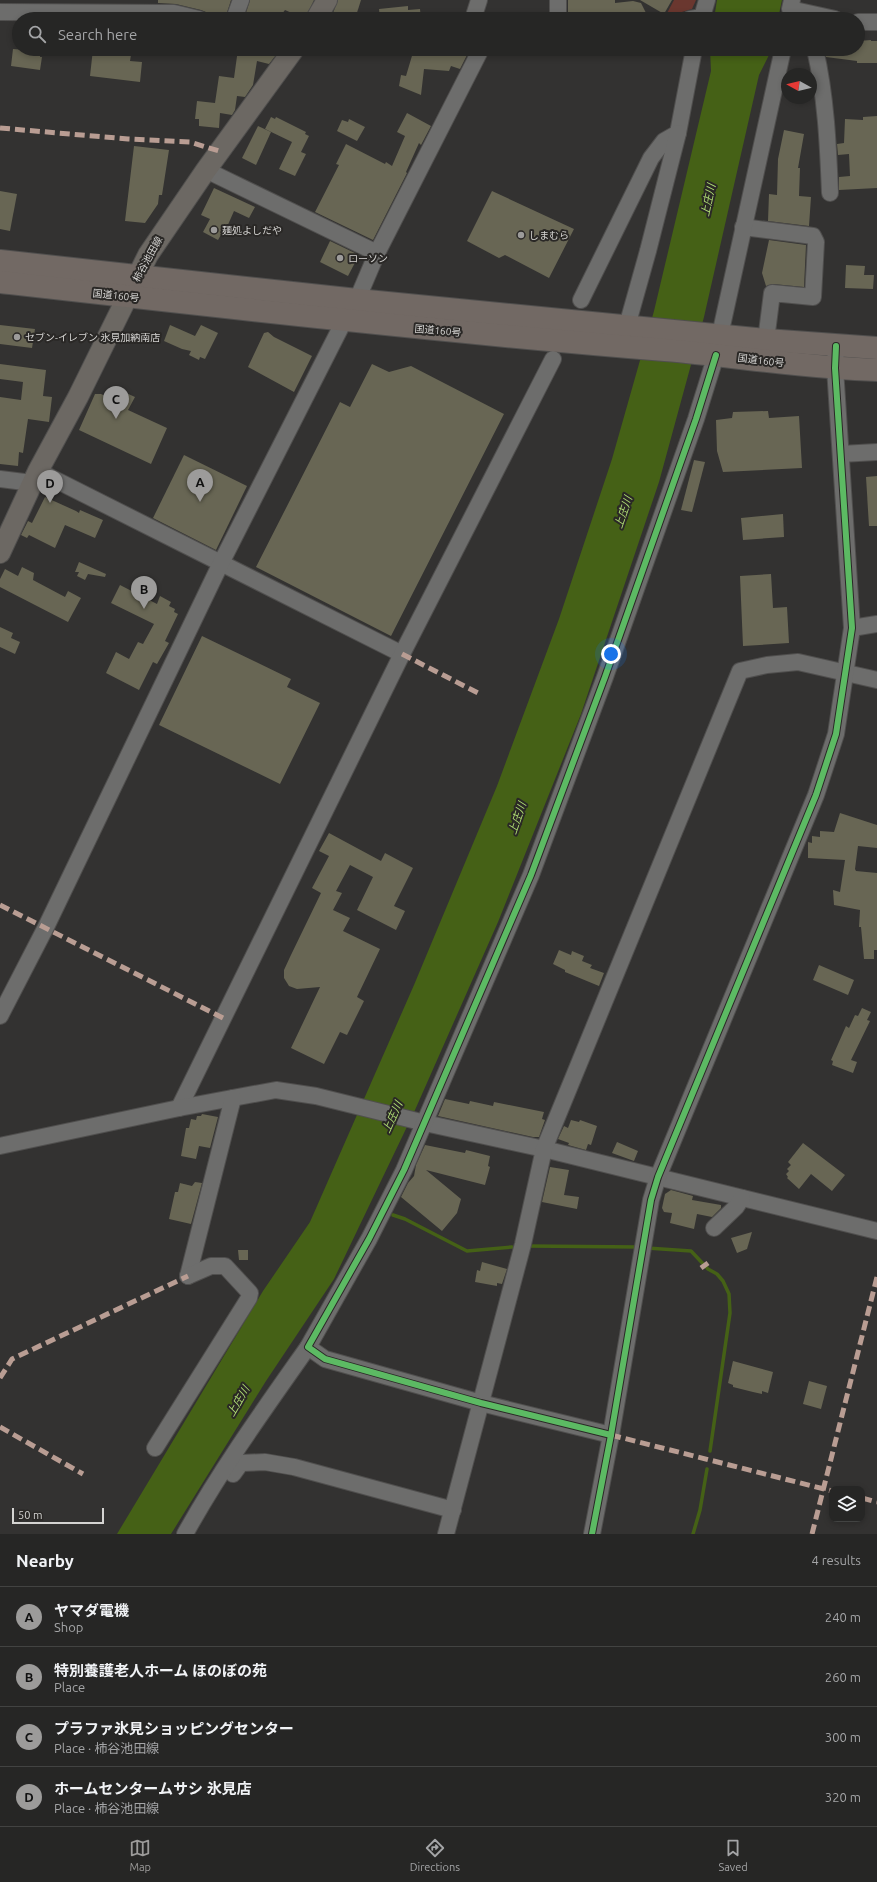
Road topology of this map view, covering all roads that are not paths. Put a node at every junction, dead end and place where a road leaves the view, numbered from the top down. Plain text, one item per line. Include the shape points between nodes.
1 (241, 0) edge
2 (327, 0) edge
3 (479, 0) edge
4 (558, 0) edge
5 (707, 0) edge
6 (149, 6) edge
7 (0, 12) edge
8 (170, 12) edge
9 (237, 12) edge
10 (320, 12) edge
11 (475, 12) edge
12 (558, 12) edge
13 (702, 12) edge
14 (865, 22) edge
15 (877, 22) edge
16 (289, 56) edge
17 (477, 56) edge
18 (693, 56) edge
19 (781, 56) edge
20 (816, 56) edge
21 (678, 133) junction
22 (206, 170) junction
23 (830, 193) dead end
24 (743, 227) junction
25 (377, 254) junction
26 (0, 261) edge
27 (138, 275) junction
28 (0, 282) edge
29 (128, 296) junction
30 (357, 300) junction
31 (581, 300) dead end
32 (344, 321) junction
33 (632, 326) junction
34 (766, 340) junction
35 (717, 342) junction
36 (836, 346) junction
37 (877, 348) edge
38 (552, 359) dead end
39 (835, 368) junction
40 (877, 370) edge
41 (877, 452) edge
42 (841, 454) junction
43 (35, 477) junction
44 (0, 479) edge
45 (0, 553) edge
46 (221, 563) junction
47 (877, 624) edge
48 (852, 628) junction
49 (402, 654) junction
50 (846, 674) junction
51 (877, 680) edge
52 (0, 1016) edge
53 (233, 1098) junction
54 (179, 1108) junction
55 (425, 1123) junction
56 (0, 1146) edge
57 (544, 1149) junction
58 (658, 1177) junction
59 (742, 1198) junction
60 (714, 1228) dead end
61 (877, 1231) edge
62 (308, 1347) junction
63 (481, 1403) junction
64 (611, 1435) junction
65 (154, 1448) dead end
66 (233, 1474) dead end
67 (453, 1510) junction
68 (185, 1534) edge
69 (446, 1534) edge
70 (592, 1534) edge

1 - 9 street
2 - 10 main road
3 - 11 street
4 - 12 street
5 - 13 street
6 - 7 street
6 - 8 street
14 - 15 street
16 - 22 main road, 柿谷池田線
17 - 25 street
18 - 21 street
19 - 24 street
20 - 23 street via 827,127
21 - 31 street via 664,141 650,158
21 - 33 street
22 - 25 street
22 - 27 main road, 柿谷池田線 via 161,235
24 - 34 street via 813,236 816,242 813,298 772,293
24 - 35 street
25 - 30 street
26 - 27 highway, 国道160号
27 - 29 main road, 柿谷池田線
27 - 30 highway, 国道160号
28 - 29 highway, 国道160号
29 - 32 highway, 国道160号
29 - 43 main road, 柿谷池田線
30 - 32 street
30 - 33 highway, 国道160号
32 - 35 highway, 国道160号 via 631,348
32 - 46 street
33 - 35 highway, 国道160号
34 - 35 highway, 国道160号
34 - 36 highway, 国道160号
35 - 39 highway, 国道160号
35 - 55 street via 696,419 608,669 531,875
36 - 37 highway, 国道160号
36 - 39 street
38 - 49 street
39 - 40 highway, 国道160号
39 - 42 street
41 - 42 street
42 - 48 street
43 - 44 street
43 - 45 main road, 柿谷池田線
43 - 46 street
46 - 49 street
46 - 52 street via 46,927
47 - 48 street
48 - 50 street
49 - 54 street
50 - 51 street
50 - 57 street via 798,662 740,671
50 - 58 street via 836,734 816,795
53 - 54 street
53 - 55 street via 276,1090 316,1096
53 - 65 street via 188,1276 212,1266 225,1266 250,1293 249,1298
54 - 56 street
55 - 57 street
55 - 62 street via 369,1239
57 - 58 street
57 - 63 street via 523,1244
58 - 59 street
58 - 64 street via 651,1200
59 - 60 street
59 - 61 street
62 - 63 street via 325,1359
62 - 68 street via 239,1446
63 - 64 street
63 - 67 street
64 - 70 street
66 - 67 street via 241,1463 264,1462 294,1467
67 - 69 street

